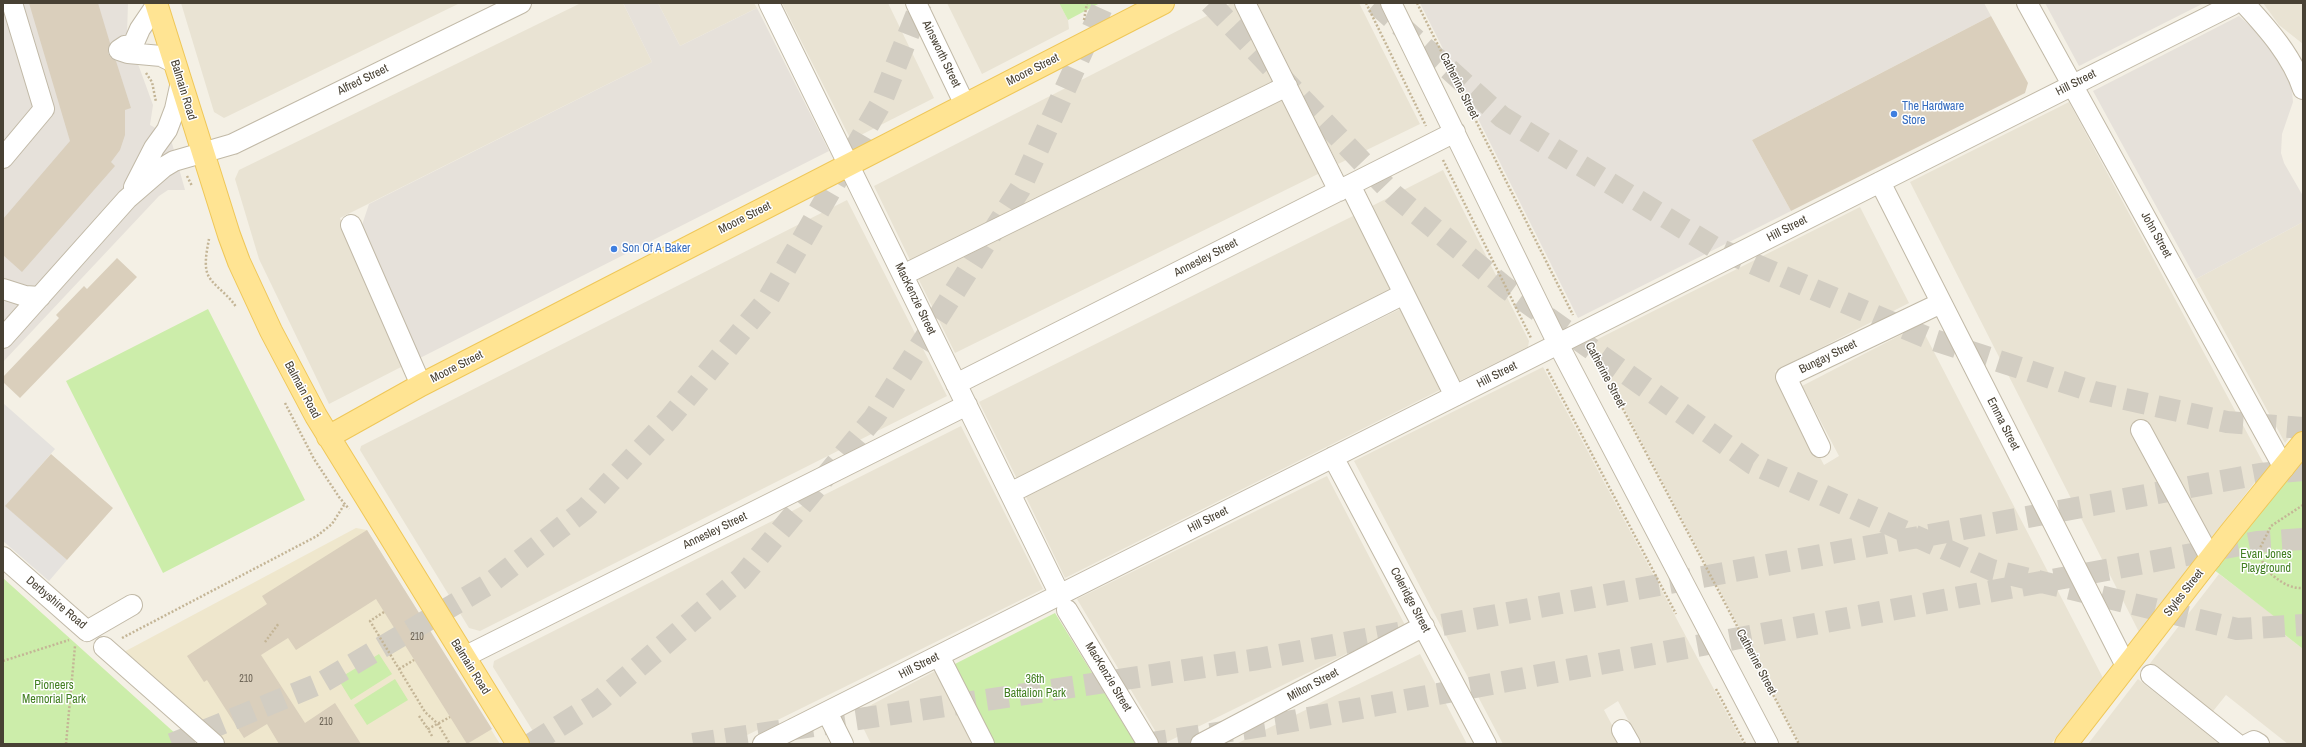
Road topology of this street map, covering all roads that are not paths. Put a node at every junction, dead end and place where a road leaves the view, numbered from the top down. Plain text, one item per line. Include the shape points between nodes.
1 (12, 3) edge
2 (157, 3) edge
3 (521, 3) edge
4 (769, 3) edge
5 (916, 3) edge
6 (1163, 3) edge
7 (1245, 3) edge
8 (1391, 3) edge
9 (2027, 3) edge
10 (2238, 4) edge
11 (178, 72) junction
12 (2072, 85) junction
13 (1287, 86) junction
14 (2303, 89) edge
15 (965, 105) junction
16 (1455, 132) junction
17 (203, 153) junction
18 (3, 158) edge
19 (849, 165) junction
20 (1880, 182) junction
21 (1344, 188) junction
22 (127, 199) junction
23 (350, 225) dead end
24 (903, 275) junction
25 (3, 290) edge
26 (1404, 294) junction
27 (40, 297) junction
28 (1941, 303) junction
29 (7, 332) edge
30 (1558, 344) junction
31 (956, 384) junction
32 (421, 385) junction
33 (1455, 396) junction
34 (967, 405) junction
35 (2141, 430) dead end
36 (328, 437) junction
37 (2303, 443) edge
38 (1820, 447) dead end
39 (1333, 457) junction
40 (2284, 468) junction
41 (1010, 493) junction
42 (3, 558) edge
43 (2211, 559) junction
44 (1064, 602) junction
45 (132, 605) dead end
46 (1424, 626) junction
47 (104, 647) road end
48 (939, 656) junction
49 (464, 657) junction
50 (2126, 666) junction
51 (2151, 675) dead end
52 (827, 712) junction
53 (214, 744) edge
54 (518, 744) edge
55 (763, 744) edge
56 (843, 744) edge
57 (984, 744) edge
58 (1148, 744) edge
59 (1201, 744) edge
60 (1486, 744) edge
61 (1768, 744) edge
62 (2066, 744) edge
63 (2237, 744) edge
64 (2248, 744) edge
65 (2259, 744) edge

1 - 18 street via 44,109
2 - 11 main road, Balmain Road
2 - 11 street via 133,45 119,50 128,54 160,56
3 - 17 street, Alfred Street via 233,144
4 - 19 street, MacKenzie Street
5 - 15 street, Ainsworth Street
6 - 15 main road, Moore Street
7 - 13 street
8 - 16 street, Catherine Street
9 - 12 street, John Street
10 - 12 street, Hill Street
10 - 14 street via 2269,29 2297,73
11 - 17 main road, Balmain Road
11 - 22 street via 175,109 167,130 154,148
12 - 20 street, Hill Street
12 - 40 street, John Street
13 - 21 street
13 - 24 street
15 - 19 main road, Moore Street
16 - 21 street, Annesley Street
16 - 30 street, Catherine Street
17 - 22 street, Alfred Street via 174,161 164,167
17 - 36 main road, Balmain Road via 239,262 286,360
19 - 24 street, MacKenzie Street
19 - 32 main road, Moore Street
20 - 28 street, Emma Street
20 - 30 street, Hill Street
21 - 26 street
21 - 31 street, Annesley Street
22 - 27 street
23 - 32 street
24 - 31 street, MacKenzie Street
25 - 27 street
25 - 29 street via 10,304
26 - 33 street
26 - 41 street
27 - 29 street
28 - 38 street, Bungay Street via 1786,377
28 - 50 street, Emma Street
30 - 33 street, Hill Street
30 - 61 street, Catherine Street
31 - 34 street, MacKenzie Street
32 - 36 main road, Moore Street
33 - 39 street, Hill Street
34 - 41 street, MacKenzie Street
34 - 49 street, Annesley Street
35 - 43 street
36 - 49 main road, Balmain Road
37 - 40 main road, Styles Street
39 - 44 street, Hill Street
39 - 46 street, Coleridge Street
40 - 43 main road, Styles Street
41 - 44 street, MacKenzie Street
42 - 45 street, Derbyshire Road via 87,631
43 - 50 main road, Styles Street
44 - 48 street, Hill Street
44 - 58 street, MacKenzie Street
46 - 59 street, Milton Street
46 - 60 street, Coleridge Street
47 - 53 street
48 - 52 street, Hill Street
48 - 57 street
49 - 54 main road, Balmain Road
50 - 62 main road, Styles Street
51 - 63 street
52 - 55 street, Hill Street
52 - 56 street
64 - 65 street via 2254,740

